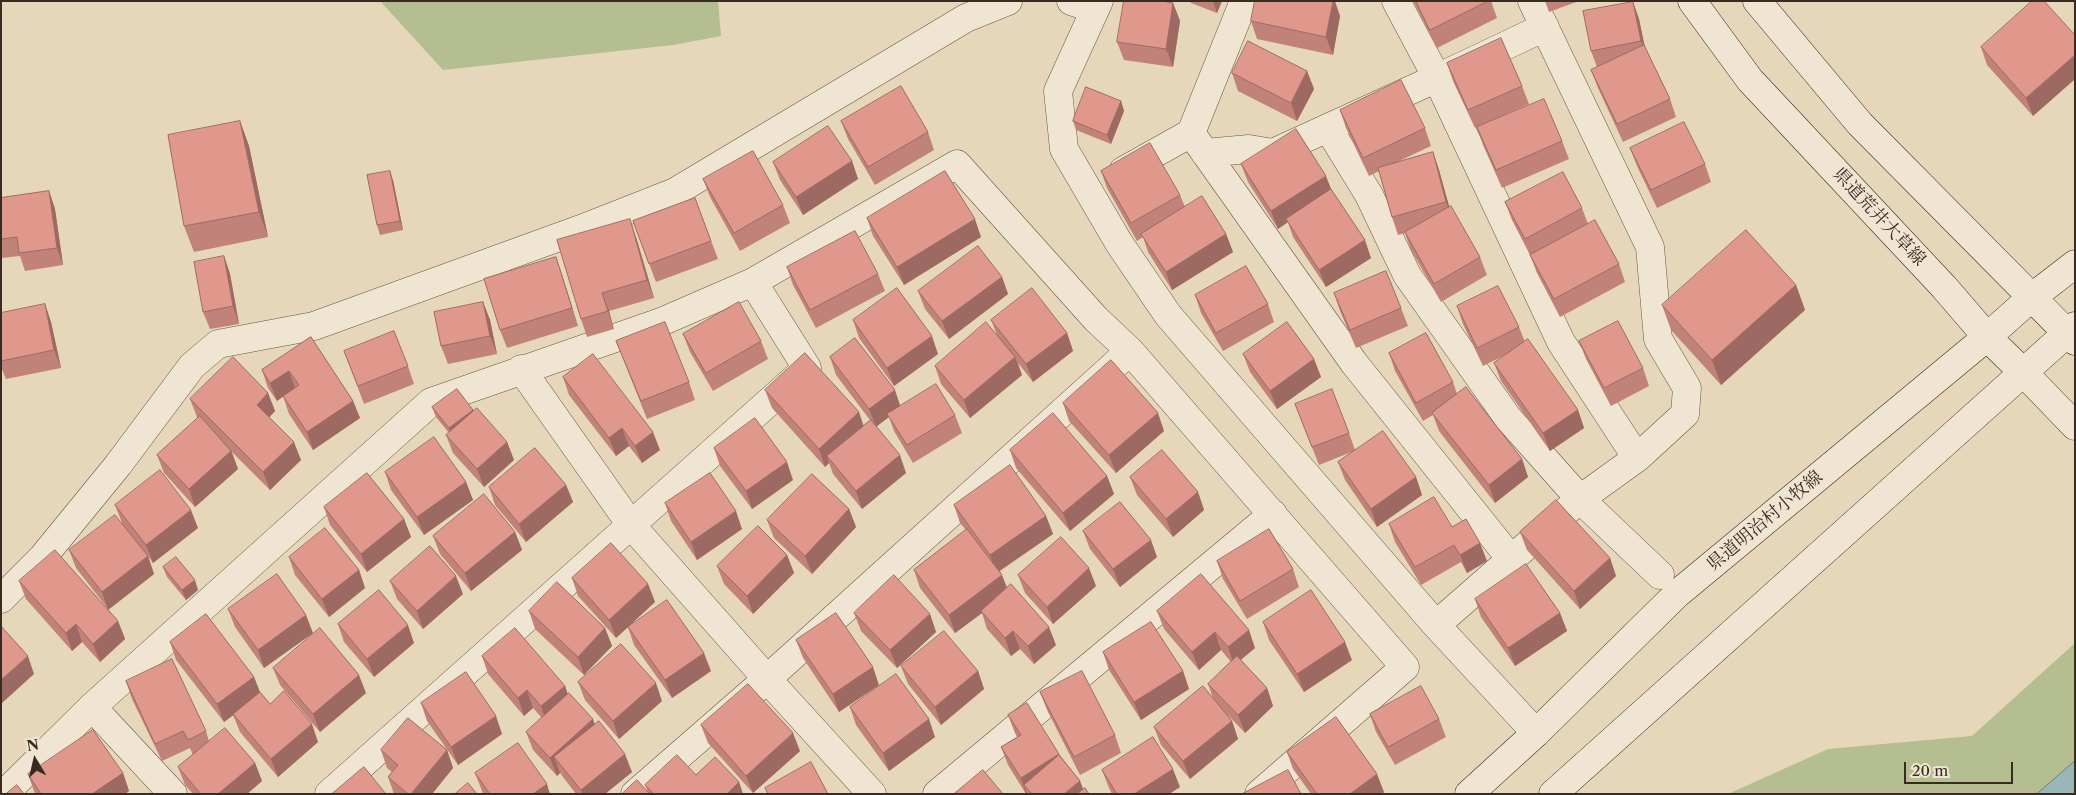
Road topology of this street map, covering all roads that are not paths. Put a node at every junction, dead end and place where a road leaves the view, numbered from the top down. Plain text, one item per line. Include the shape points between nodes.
1 (1008, 1) edge
2 (1244, 1) edge
3 (1396, 1) edge
4 (1532, 1) edge
5 (1692, 1) edge
6 (1757, 1) edge
7 (1088, 4) edge
8 (1545, 27) junction
9 (1437, 78) junction
10 (1328, 128) junction
11 (1198, 143) junction
12 (1088, 190) junction
13 (2075, 264) edge
14 (753, 282) junction
15 (2031, 298) junction
16 (2072, 333) edge
17 (1987, 337) junction
18 (1130, 351) junction
19 (521, 369) junction
20 (2023, 372) junction
21 (2075, 426) edge
22 (1637, 458) junction
23 (1580, 499) junction
24 (1273, 514) junction
25 (631, 525) junction
26 (1512, 559) junction
27 (1660, 575) dead end
28 (2, 597) edge
29 (1436, 625) junction
30 (767, 679) junction
31 (92, 707) junction
32 (1536, 733) junction
33 (4, 794) edge
34 (173, 794) edge
35 (329, 794) edge
36 (635, 794) edge
37 (872, 794) edge
38 (937, 794) edge
39 (1259, 794) edge
40 (1469, 794) edge
41 (1553, 794) edge

1 - 28 street via 966,18 675,192 314,326 218,344 192,366 118,465 42,558
2 - 11 street
3 - 9 street
4 - 8 street
5 - 17 street, 県道荒井大草線 via 1750,80 1938,280
6 - 15 street via 1860,124
7 - 12 street via 1058,91 1064,149
8 - 9 street
8 - 22 street via 1650,247 1658,338 1687,388 1685,414
9 - 10 street
9 - 22 street via 1562,342
10 - 11 street via 1273,153
10 - 23 street via 1369,195 1408,275 1508,418
11 - 12 street
11 - 26 street via 1354,363
12 - 29 street via 1118,244 1168,316
13 - 15 street, 県道明治村小牧線
14 - 18 street via 957,164 1096,319
14 - 19 street via 661,322
14 - 25 street via 807,368
15 - 16 street
15 - 17 street, 県道明治村小牧線
16 - 20 street
17 - 20 street, 県道荒井大草線
17 - 32 street, 県道明治村小牧線 via 1678,594
18 - 24 street
18 - 30 street
19 - 25 street
19 - 31 street via 431,402
20 - 21 street, 県道荒井大草線
20 - 41 street
22 - 23 street
23 - 26 street
23 - 27 street
24 - 38 street
24 - 39 street via 1405,667
25 - 30 street
25 - 35 street
26 - 29 street
29 - 32 street
30 - 36 street
30 - 37 street
31 - 33 street
31 - 34 street
32 - 40 street, 県道明治村小牧線

